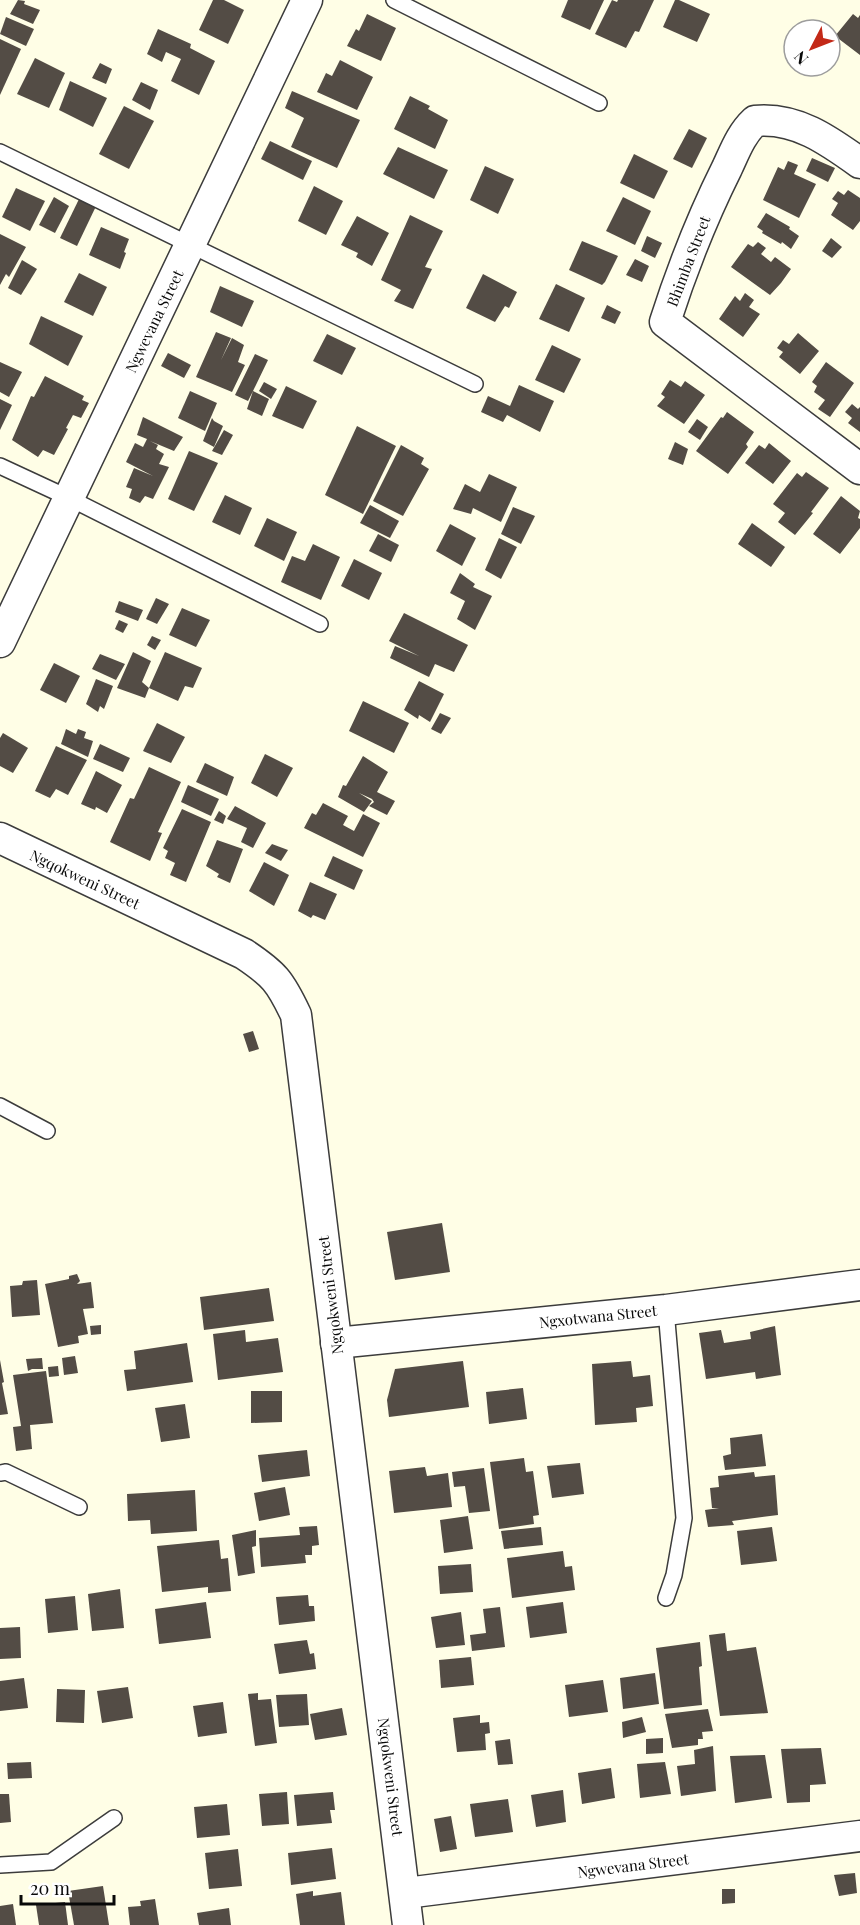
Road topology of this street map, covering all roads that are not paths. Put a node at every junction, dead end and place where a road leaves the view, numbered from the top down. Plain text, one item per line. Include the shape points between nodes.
1 (307, 0) edge
2 (394, 0) edge
3 (599, 103) dead end
4 (0, 153) edge
5 (860, 163) edge
6 (190, 244) junction
7 (475, 384) dead end
8 (0, 466) edge
9 (860, 469) edge
10 (69, 498) junction
11 (320, 624) dead end
12 (0, 642) edge
13 (0, 838) edge
14 (0, 1106) edge
15 (47, 1131) dead end
16 (860, 1285) edge
17 (666, 1310) junction
18 (336, 1342) junction
19 (0, 1473) edge
20 (79, 1507) dead end
21 (666, 1598) dead end
22 (114, 1818) dead end
23 (860, 1836) edge
24 (0, 1865) edge
25 (406, 1893) junction
26 (408, 1925) edge

1 - 6 street, Ngwevana Street
2 - 3 lane
4 - 6 lane
5 - 9 street, Bhimba Street via 795,125 755,121 745,130 720,182 665,322
6 - 7 lane
6 - 10 street, Ngwevana Street
8 - 10 lane
10 - 11 lane
10 - 12 street, Ngwevana Street
13 - 18 street, Ngqokweni Street via 244,954 270,971 284,991 296,1015
14 - 15 lane
16 - 17 street, Ngxotwana Street
17 - 18 street, Ngxotwana Street
17 - 21 lane via 684,1518
18 - 25 street, Ngqokweni Street
19 - 20 lane via 6,1472
22 - 24 lane via 51,1862
23 - 25 street, Ngwevana Street
25 - 26 street, Ngqokweni Street

